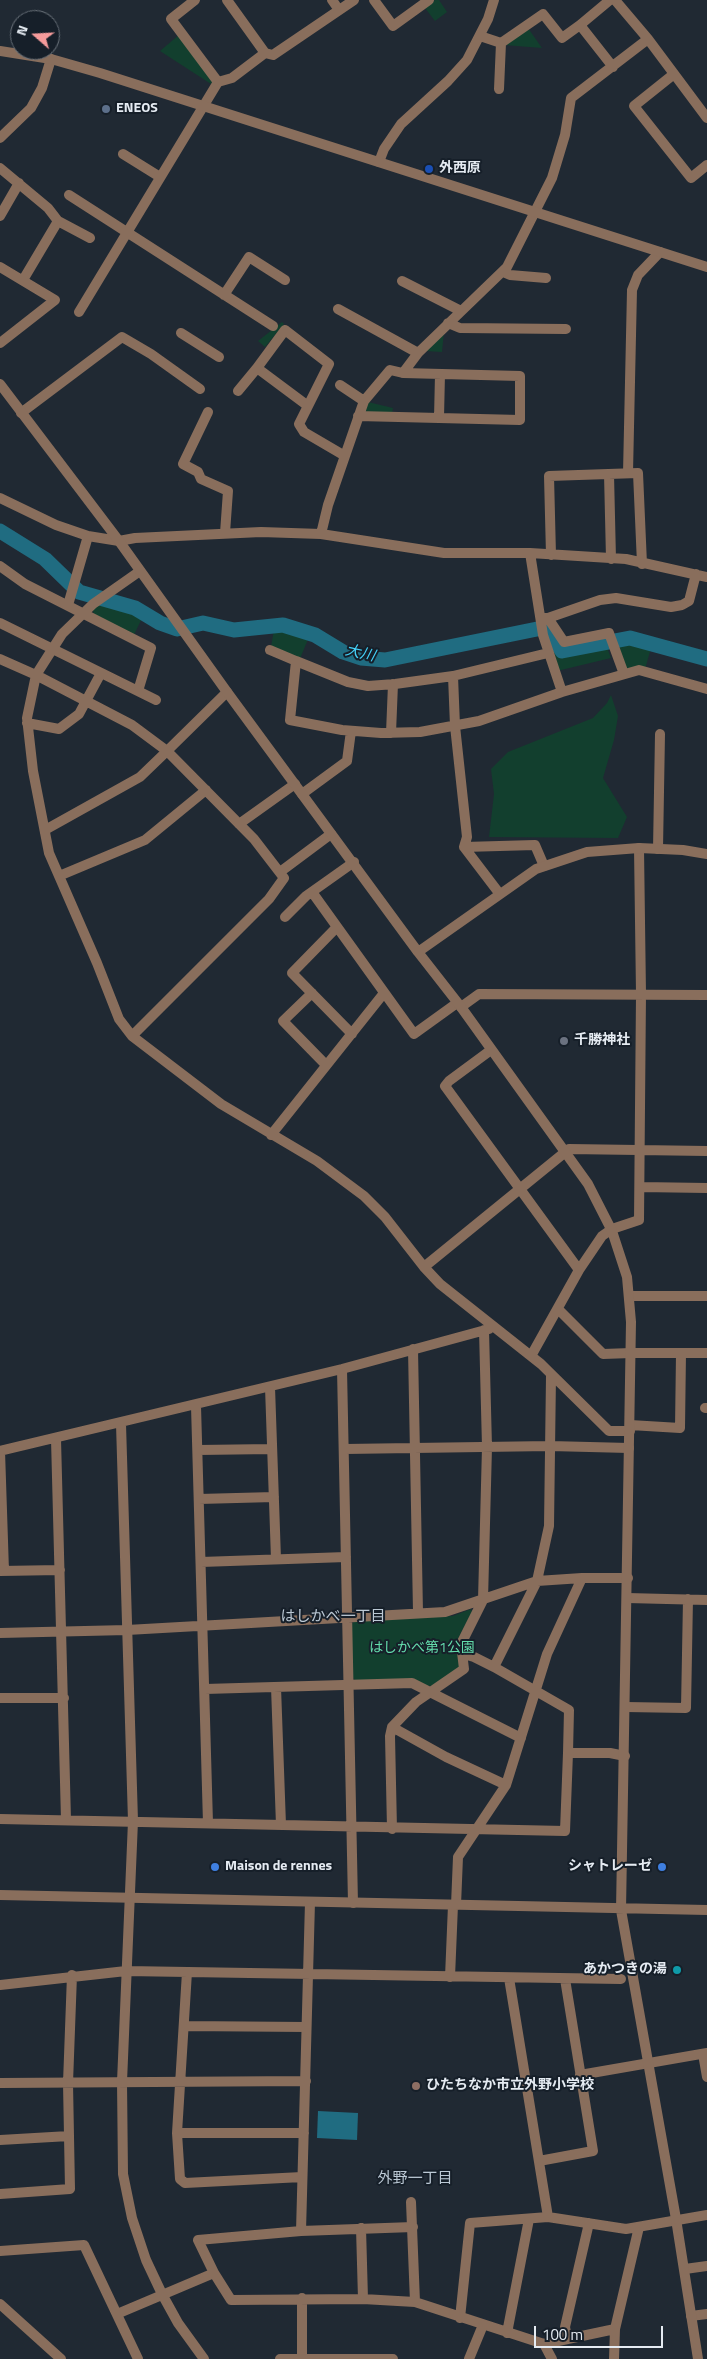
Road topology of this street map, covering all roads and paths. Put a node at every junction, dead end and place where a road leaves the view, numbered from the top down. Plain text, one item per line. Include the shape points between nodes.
1 (195, 0) edge
2 (228, 0) edge
3 (332, 0) edge
4 (354, 0) edge
5 (374, 0) edge
6 (430, 0) edge
7 (494, 0) edge
8 (615, 0) edge
9 (339, 10) junction
10 (580, 25) junction
11 (480, 36) junction
12 (648, 39) junction
13 (501, 43) junction
14 (265, 53) junction
15 (51, 60) edge
16 (54, 60) edge
17 (613, 66) junction
18 (674, 74) junction
19 (218, 82) junction
20 (499, 89) dead end
21 (203, 106) junction
22 (707, 118) edge
23 (0, 138) edge
24 (123, 154) dead end
25 (379, 162) junction
26 (707, 165) edge
27 (0, 168) edge
28 (160, 177) junction
29 (19, 183) junction
30 (70, 196) dead end
31 (535, 212) junction
32 (0, 216) edge
33 (58, 221) junction
34 (128, 232) junction
35 (90, 238) dead end
36 (660, 252) junction
37 (0, 267) edge
38 (707, 267) edge
39 (503, 272) junction
40 (546, 278) dead end
41 (23, 280) junction
42 (285, 280) dead end
43 (402, 280) dead end
44 (224, 295) junction
45 (338, 308) dead end
46 (461, 311) junction
47 (79, 312) dead end
48 (448, 324) junction
49 (273, 326) dead end
50 (566, 329) dead end
51 (181, 333) dead end
52 (0, 343) edge
53 (418, 353) junction
54 (219, 357) dead end
55 (257, 368) junction
56 (403, 373) junction
57 (440, 374) junction
58 (0, 384) edge
59 (340, 385) dead end
60 (200, 389) dead end
61 (238, 391) dead end
62 (364, 402) junction
63 (308, 406) junction
64 (208, 412) dead end
65 (21, 413) junction
66 (358, 416) junction
67 (439, 418) junction
68 (345, 456) junction
69 (628, 473) junction
70 (609, 474) junction
71 (0, 498) edge
72 (225, 533) junction
73 (321, 534) junction
74 (88, 536) junction
75 (119, 541) junction
76 (530, 554) junction
77 (551, 555) junction
78 (610, 558) junction
79 (642, 564) junction
80 (0, 566) edge
81 (140, 571) junction
82 (696, 574) junction
83 (707, 577) edge
84 (70, 601) junction
85 (83, 613) junction
86 (544, 618) junction
87 (0, 623) edge
88 (52, 648) junction
89 (270, 650) dead end
90 (548, 653) junction
91 (0, 659) edge
92 (296, 661) junction
93 (100, 674) junction
94 (624, 674) junction
95 (36, 675) junction
96 (453, 676) junction
97 (393, 684) junction
98 (707, 689) edge
99 (138, 691) junction
100 (227, 692) junction
101 (562, 692) junction
102 (156, 700) dead end
103 (86, 701) junction
104 (27, 723) junction
105 (455, 726) junction
106 (351, 731) junction
107 (391, 733) junction
108 (660, 734) dead end
109 (167, 751) junction
110 (295, 784) junction
111 (206, 790) junction
112 (302, 794) junction
113 (239, 824) junction
114 (45, 830) junction
115 (331, 834) junction
116 (464, 847) junction
117 (639, 848) junction
118 (658, 849) junction
119 (707, 854) edge
120 (354, 862) junction
121 (544, 866) junction
122 (280, 872) junction
123 (59, 876) junction
124 (312, 892) junction
125 (499, 893) junction
126 (286, 917) dead end
127 (336, 928) junction
128 (418, 952) junction
129 (312, 993) junction
130 (384, 993) junction
131 (641, 994) junction
132 (707, 995) edge
133 (459, 1005) junction
134 (352, 1034) junction
135 (132, 1036) junction
136 (491, 1050) junction
137 (326, 1065) junction
138 (271, 1135) junction
139 (640, 1150) junction
140 (707, 1150) edge
141 (566, 1152) junction
142 (640, 1187) junction
143 (707, 1188) edge
144 (520, 1189) junction
145 (612, 1229) junction
146 (424, 1267) junction
147 (579, 1270) junction
148 (630, 1296) junction
149 (707, 1296) edge
150 (558, 1309) junction
151 (496, 1328) junction
152 (484, 1330) junction
153 (413, 1349) junction
154 (631, 1353) junction
155 (682, 1353) junction
156 (707, 1354) edge
157 (531, 1356) junction
158 (342, 1369) junction
159 (551, 1376) junction
160 (270, 1387) junction
161 (196, 1406) junction
162 (121, 1424) junction
163 (630, 1428) junction
164 (56, 1439) junction
165 (550, 1446) junction
166 (488, 1448) junction
167 (629, 1448) junction
168 (272, 1449) junction
169 (345, 1449) junction
170 (415, 1449) junction
171 (198, 1450) junction
172 (0, 1451) edge
173 (274, 1496) junction
174 (199, 1499) junction
175 (346, 1557) junction
176 (276, 1559) junction
177 (201, 1562) junction
178 (60, 1570) junction
179 (2, 1571) edge
180 (582, 1578) junction
181 (628, 1578) junction
182 (537, 1581) junction
183 (627, 1598) junction
184 (688, 1599) junction
185 (483, 1600) junction
186 (707, 1600) edge
187 (418, 1612) junction
188 (347, 1617) junction
189 (203, 1626) junction
190 (127, 1630) junction
191 (61, 1632) junction
192 (0, 1633) edge
193 (462, 1654) junction
194 (494, 1667) junction
195 (349, 1685) junction
196 (276, 1687) junction
197 (205, 1689) junction
198 (536, 1690) junction
199 (432, 1692) junction
200 (0, 1698) edge
201 (64, 1698) junction
202 (626, 1708) junction
203 (392, 1727) junction
204 (521, 1738) junction
205 (568, 1753) junction
206 (625, 1756) junction
207 (506, 1785) junction
208 (0, 1820) edge
209 (66, 1820) junction
210 (133, 1821) junction
211 (208, 1823) junction
212 (281, 1825) junction
213 (350, 1827) junction
214 (392, 1828) junction
215 (477, 1830) junction
216 (0, 1896) edge
217 (130, 1899) junction
218 (310, 1902) junction
219 (353, 1903) junction
220 (455, 1905) junction
221 (621, 1910) junction
222 (707, 1910) edge
223 (126, 1971) junction
224 (186, 1972) junction
225 (308, 1974) junction
226 (72, 1975) junction
227 (450, 1977) junction
228 (509, 1978) junction
229 (565, 1979) junction
230 (620, 1979) dead end
231 (0, 1985) edge
232 (184, 2026) junction
233 (306, 2027) junction
234 (705, 2053) edge
235 (650, 2063) junction
236 (580, 2075) junction
237 (707, 2077) edge
238 (306, 2081) junction
239 (122, 2082) junction
240 (179, 2082) junction
241 (0, 2083) edge
242 (68, 2083) junction
243 (177, 2133) junction
244 (304, 2133) junction
245 (69, 2136) junction
246 (0, 2140) edge
247 (540, 2161) junction
248 (302, 2177) junction
249 (0, 2194) edge
250 (411, 2202) dead end
251 (707, 2214) edge
252 (548, 2217) junction
253 (529, 2219) junction
254 (676, 2219) junction
255 (589, 2223) junction
256 (413, 2227) junction
257 (639, 2227) junction
258 (362, 2228) junction
259 (301, 2231) junction
260 (0, 2251) edge
261 (707, 2266) edge
262 (685, 2269) junction
263 (214, 2272) junction
264 (162, 2294) junction
265 (302, 2298) junction
266 (364, 2299) junction
267 (415, 2302) junction
268 (0, 2304) edge
269 (117, 2314) junction
270 (707, 2314) edge
271 (692, 2316) junction
272 (460, 2318) junction
273 (483, 2325) junction
274 (615, 2329) junction
275 (507, 2333) junction
276 (567, 2338) junction
277 (544, 2344) junction
278 (302, 2358) edge
279 (61, 2359) edge
280 (138, 2359) edge
281 (204, 2359) edge
282 (280, 2359) edge
283 (393, 2359) edge
284 (469, 2359) edge
285 (552, 2359) edge
286 (614, 2359) edge
287 (698, 2359) edge

1 - 19 street via 171,19
2 - 14 street
3 - 9 street
4 - 9 street
5 - 6 street via 393,26
7 - 11 street
8 - 10 street
8 - 12 street
9 - 14 street via 273,55
10 - 13 street via 562,38 543,14
10 - 17 street
11 - 13 street
11 - 25 street via 467,60 448,81 400,124
12 - 17 street
12 - 18 street
13 - 20 street
14 - 19 street via 232,78
15 - 23 street via 42,88 31,108
16 - 21 street
17 - 31 street via 571,98 552,178
18 - 22 street
18 - 26 street via 634,106 690,178
19 - 21 street
21 - 25 street
21 - 28 street
24 - 28 street
25 - 31 street
27 - 29 street
28 - 34 street
29 - 32 street
29 - 33 street
30 - 34 street
31 - 36 street
31 - 39 street
33 - 35 street
33 - 41 street
34 - 44 street
34 - 47 street
36 - 38 street
36 - 69 street via 638,275 632,290
37 - 41 street
39 - 40 street
39 - 46 street
41 - 52 street via 55,300
42 - 44 street via 249,257
43 - 46 street
44 - 49 street
45 - 53 street
46 - 48 street
48 - 50 street via 460,328
48 - 53 street
51 - 54 street
53 - 56 street
55 - 61 street
55 - 63 street
55 - 63 street via 285,330 329,364
56 - 57 street
56 - 62 street via 390,370
57 - 67 street
57 - 67 street via 520,376 520,420
58 - 65 street
59 - 62 street
60 - 65 street via 122,337
62 - 66 street
63 - 68 street via 299,424 304,432
64 - 72 street via 183,464 198,472 202,479 228,491
65 - 75 street
66 - 67 street
66 - 68 street
68 - 73 street
69 - 70 street
69 - 79 street via 638,473
70 - 77 street via 549,476
70 - 78 street
71 - 74 street via 36,517
72 - 73 street
72 - 75 street
73 - 76 street via 444,553
74 - 75 street
74 - 84 street
75 - 81 street
76 - 77 street
76 - 86 street
77 - 78 street
78 - 79 street
79 - 82 street
80 - 84 street via 24,584
81 - 85 street
81 - 100 street
82 - 83 street
82 - 86 street via 689,602 682,605 671,607 616,598
84 - 85 street
85 - 88 street
85 - 99 street via 151,648
86 - 90 street via 543,635
86 - 94 street via 564,642 609,633
87 - 88 street
88 - 93 street
88 - 95 street
89 - 92 street
90 - 96 street
90 - 101 street
91 - 95 street
92 - 97 street via 348,682 368,686
92 - 106 street via 290,720
93 - 99 street
93 - 103 street
94 - 98 street via 639,670
94 - 101 street
95 - 103 street
95 - 104 street via 27,709
96 - 97 street
96 - 105 street
97 - 107 street
99 - 102 street
100 - 109 street
100 - 110 street
101 - 105 street
103 - 104 street via 79,714 59,729
103 - 109 street via 132,725
104 - 114 street
105 - 107 street
105 - 116 street via 468,837
106 - 107 street
106 - 112 street via 347,760
108 - 118 street
109 - 111 street
109 - 114 street via 140,777
110 - 112 street
110 - 113 street
111 - 113 street
111 - 123 street via 145,840
112 - 115 street
113 - 122 street
114 - 123 street via 49,853
115 - 120 street
115 - 122 street
116 - 121 street via 535,845
116 - 125 street
117 - 118 street
117 - 121 street via 587,852
117 - 131 street
118 - 119 street
120 - 124 street
120 - 128 street
121 - 125 street
122 - 135 street via 283,881 269,899
123 - 135 street via 98,963 118,1018
124 - 126 street
124 - 127 street
125 - 128 street
127 - 129 street via 292,973
127 - 130 street
128 - 133 street
129 - 134 street
129 - 137 street via 283,1021
130 - 133 street via 414,1034
130 - 134 street
131 - 132 street
131 - 133 street via 479,994
131 - 139 street
133 - 136 street
134 - 137 street
135 - 138 street via 220,1104
136 - 141 street
136 - 144 street via 445,1086
137 - 138 street
138 - 146 street via 317,1161 364,1196 403,1238
139 - 140 street
139 - 141 street via 569,1149
139 - 142 street
141 - 144 street
141 - 145 street
142 - 143 street
142 - 145 street via 639,1220
144 - 146 street
144 - 147 street
145 - 147 street via 602,1236
145 - 148 street
146 - 151 street via 440,1284
147 - 150 street
148 - 149 street
148 - 154 street
150 - 154 street via 603,1354
150 - 157 street
151 - 152 street
151 - 157 street
152 - 153 street
152 - 166 street
153 - 158 street
153 - 170 street
154 - 155 street
154 - 163 street
155 - 156 street
155 - 163 street via 680,1428
157 - 159 street
158 - 160 street
158 - 169 street
159 - 163 street via 609,1431
159 - 165 street
160 - 161 street
160 - 168 street
161 - 162 street
161 - 171 street
162 - 164 street
162 - 190 street
163 - 167 street
164 - 172 street
164 - 178 street
165 - 166 street
165 - 167 street
165 - 182 street via 549,1526
166 - 170 street
166 - 185 street
167 - 181 street
168 - 171 street
168 - 173 street
169 - 170 street
169 - 175 street
170 - 187 street
171 - 174 street
172 - 179 street
173 - 174 street
173 - 176 street
174 - 177 street
175 - 176 street
175 - 188 street
176 - 177 street
177 - 189 street
178 - 179 street
178 - 191 street
180 - 181 street
180 - 182 street
180 - 198 street via 547,1654
181 - 183 street
182 - 185 street
182 - 194 street
183 - 184 street
183 - 202 street
184 - 186 street
184 - 202 street via 686,1708
185 - 187 street via 445,1612
185 - 193 street via 460,1644
187 - 188 street
188 - 189 street
188 - 195 street
189 - 190 street
189 - 197 street
190 - 191 street
190 - 210 street
191 - 192 street
191 - 201 street
193 - 194 street via 474,1656
193 - 199 street via 464,1669
194 - 198 street
195 - 196 street
195 - 199 street via 412,1683
195 - 213 street
196 - 197 street
196 - 212 street
197 - 211 street
198 - 204 street
198 - 205 street via 569,1710
199 - 203 street via 416,1702
199 - 204 street
200 - 201 street
201 - 209 street
202 - 206 street
203 - 207 street
203 - 214 street
204 - 207 street
205 - 206 street
205 - 215 street via 565,1831
206 - 221 street
207 - 215 street
208 - 209 street
209 - 210 street
210 - 211 street
210 - 217 street
211 - 212 street
212 - 213 street
213 - 214 street
213 - 219 street
214 - 215 street
215 - 220 street via 458,1857
216 - 217 street
217 - 218 street
217 - 223 street
218 - 219 street
218 - 225 street
219 - 220 street
220 - 221 street
220 - 227 street
221 - 222 street
221 - 235 street
223 - 224 street
223 - 226 street
223 - 239 street
224 - 225 street
224 - 232 street
225 - 227 street
225 - 233 street
226 - 231 street
226 - 242 street
227 - 228 street
228 - 229 street
228 - 247 street
229 - 230 street
229 - 236 street
232 - 233 street
232 - 240 street
233 - 238 street
234 - 235 street
234 - 237 street
235 - 236 street
235 - 254 street
236 - 247 street via 593,2151
238 - 240 street
238 - 244 street
239 - 240 street
239 - 242 street
239 - 264 street via 124,2174 132,2218
240 - 243 street
241 - 242 street
242 - 245 street
243 - 244 street
243 - 248 street via 180,2179 185,2183
244 - 248 street
245 - 246 street
245 - 249 street via 70,2189
247 - 252 street
248 - 259 street
250 - 256 street
251 - 254 street
252 - 253 street
252 - 255 street
253 - 272 street via 470,2223
253 - 275 street
254 - 257 street
254 - 262 street
255 - 257 street via 626,2229
255 - 276 street via 565,2327
256 - 258 street
256 - 267 street
257 - 274 street
258 - 259 street
258 - 266 street
259 - 263 street via 198,2240
260 - 269 street via 84,2245
261 - 262 street
262 - 271 street
263 - 264 street
263 - 265 street via 232,2300
264 - 269 street
264 - 281 street
265 - 266 street
265 - 278 street
266 - 267 street
267 - 272 street
268 - 279 street
269 - 280 street
270 - 271 street
271 - 287 street
272 - 273 street
273 - 275 street
273 - 284 street
274 - 276 street
274 - 286 street
275 - 277 street
276 - 277 street
277 - 285 street
278 - 282 street
278 - 283 street

